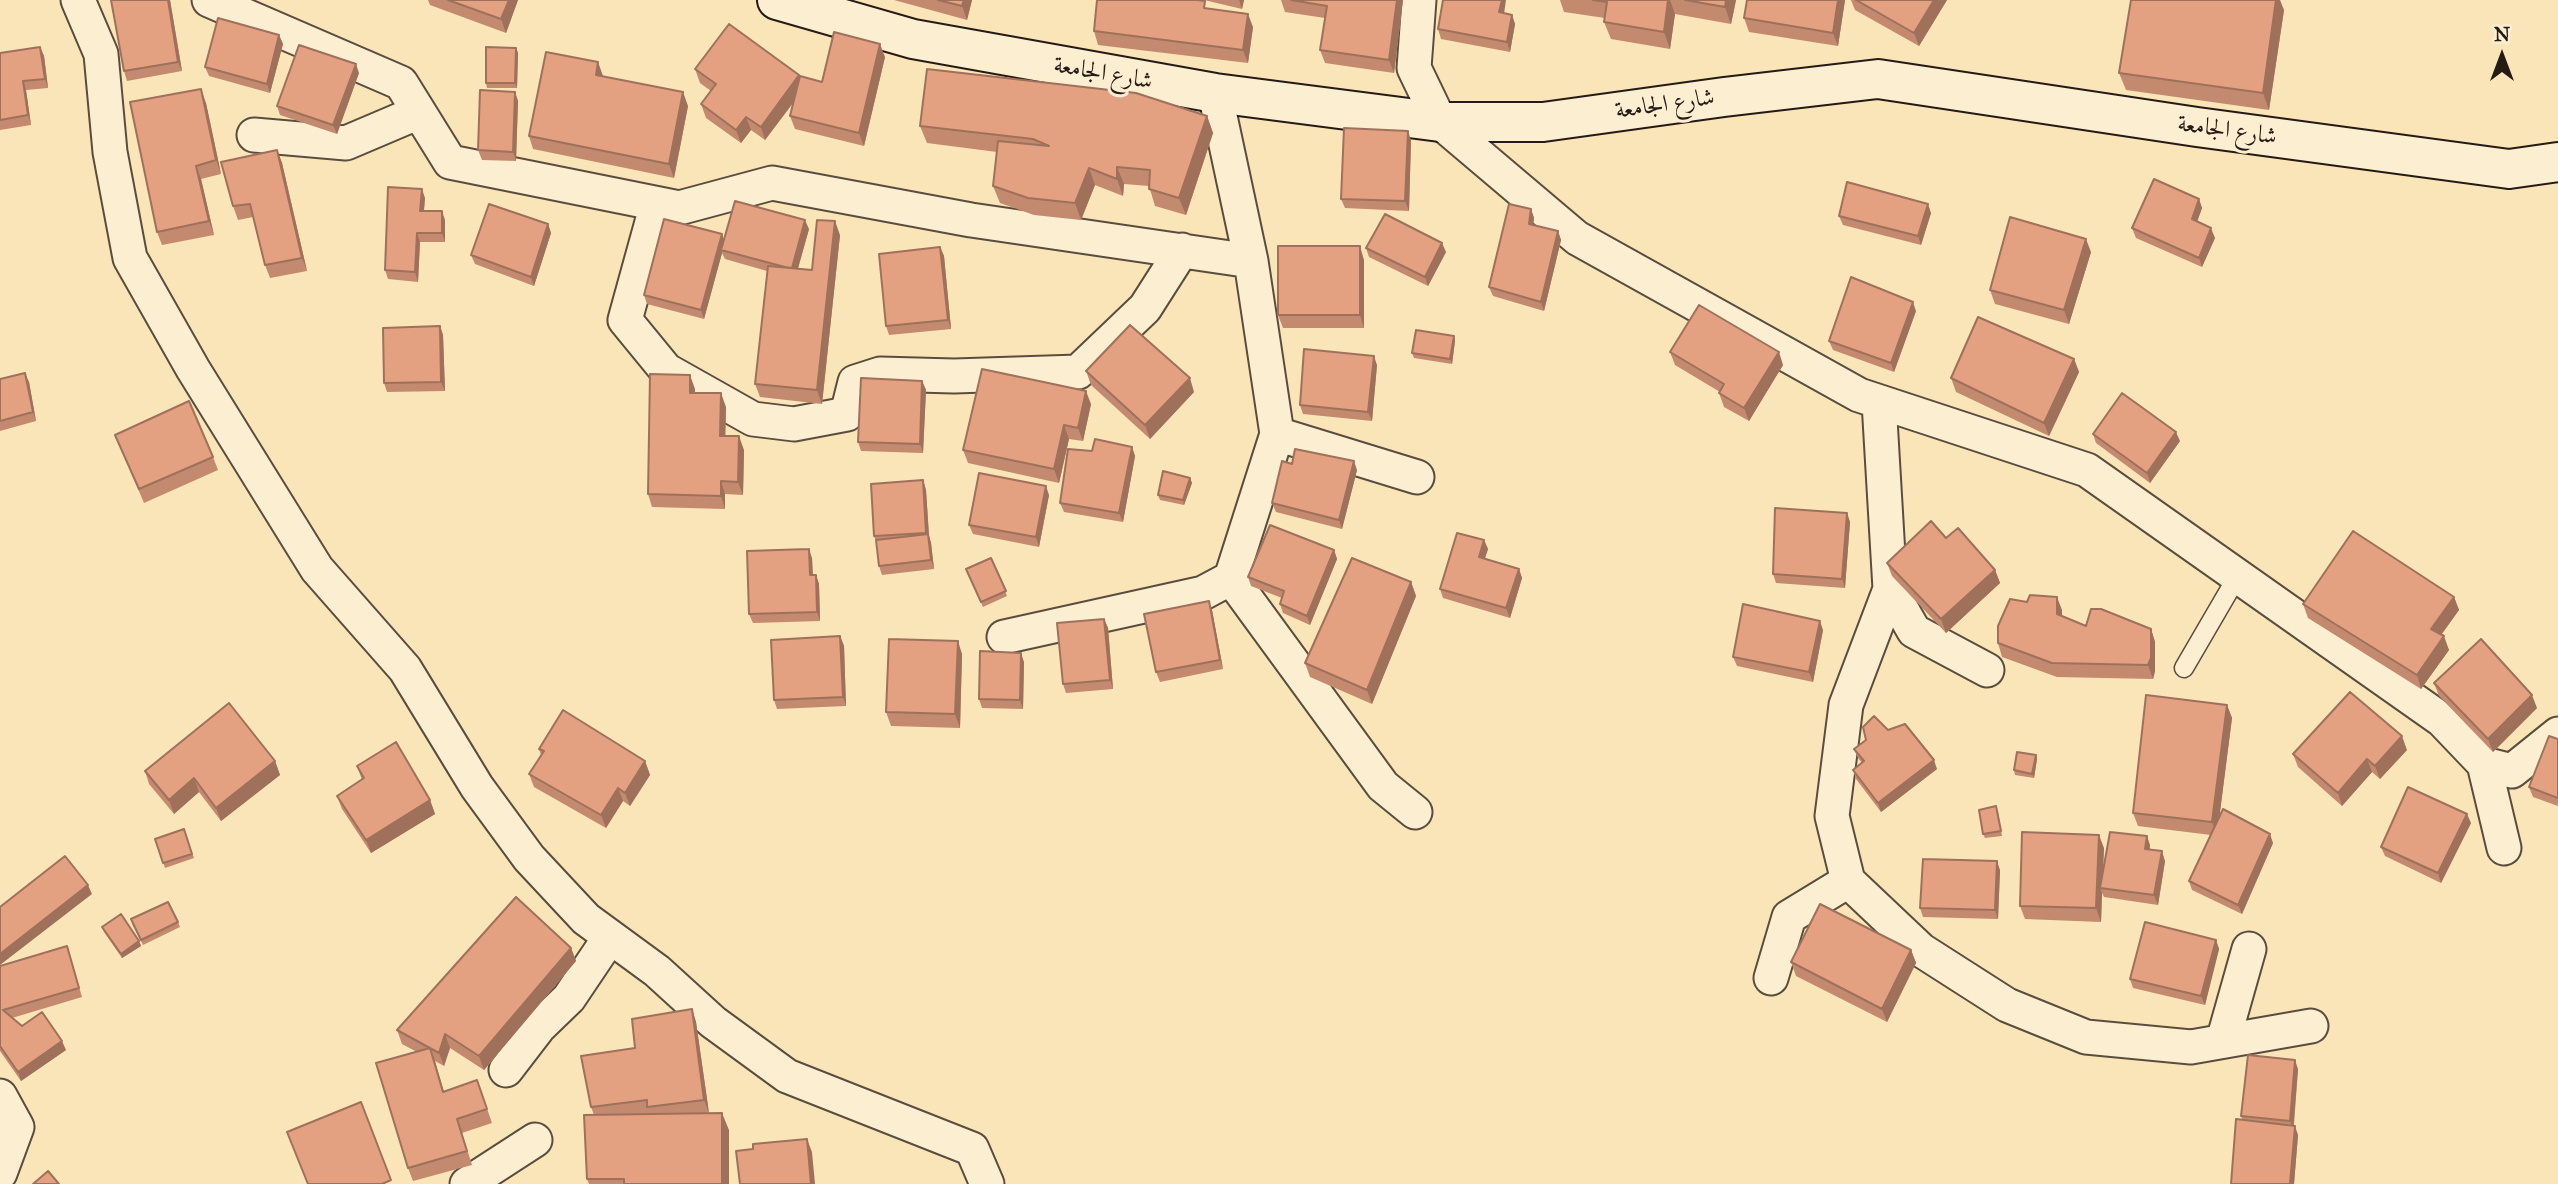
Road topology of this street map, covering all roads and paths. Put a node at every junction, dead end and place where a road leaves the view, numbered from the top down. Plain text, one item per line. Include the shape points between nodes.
1 (78, 0) edge
2 (209, 0) edge
3 (777, 0) edge
4 (1419, 0) edge
5 (864, 14) edge
6 (1215, 93) junction
7 (419, 112) junction
8 (1440, 122) junction
9 (254, 135) dead end
10 (2558, 162) edge
11 (657, 204) junction
12 (1182, 250) junction
13 (1251, 261) junction
14 (1879, 402) junction
15 (1277, 434) junction
16 (1417, 477) dead end
17 (2237, 577) junction
18 (1231, 578) junction
19 (1890, 589) junction
20 (1004, 637) dead end
21 (2184, 668) dead end
22 (1987, 670) dead end
23 (2558, 734) edge
24 (2484, 764) junction
25 (1415, 812) dead end
26 (2504, 848) dead end
27 (1848, 881) junction
28 (610, 937) junction
29 (2249, 949) dead end
30 (1771, 978) dead end
31 (2311, 1026) dead end
32 (2223, 1041) junction
33 (506, 1070) dead end
34 (0, 1096) edge
35 (535, 1140) dead end
36 (0, 1173) edge
37 (467, 1184) edge
38 (987, 1184) edge

1 - 28 street via 101,54 110,152 130,258 317,569 405,669 477,788 529,858 586,919
2 - 7 street via 401,83
3 - 5 main road, شارع الجامعة
4 - 8 street via 1414,68
5 - 6 main road, شارع الجامعة via 913,39
6 - 8 main road, شارع الجامعة
6 - 13 street
7 - 9 street via 346,143
7 - 11 street via 450,162
8 - 10 main road, شارع الجامعة via 1543,122 1878,79 2509,169
8 - 14 street via 1577,237
11 - 12 street via 680,208 772,183 971,220
11 - 12 street via 625,320 666,370 753,419 794,424 847,414 855,382 880,373 1078,372 1145,308
12 - 13 street
13 - 15 street
14 - 17 street via 2087,470
14 - 19 street
15 - 16 street
15 - 18 street
17 - 21 lane
17 - 24 street via 2442,720
18 - 20 street via 1203,593
18 - 25 street via 1383,786
19 - 22 street via 1914,631
19 - 27 street via 1846,705 1832,816
23 - 24 street via 2512,771
24 - 26 street
27 - 30 street via 1789,917
27 - 32 street via 1921,950 2007,1005 2086,1037 2191,1047
28 - 33 street via 569,998
28 - 38 street via 657,971 713,1022 788,1076 972,1149
29 - 32 street
31 - 32 street
34 - 36 street via 17,1127
35 - 37 street

